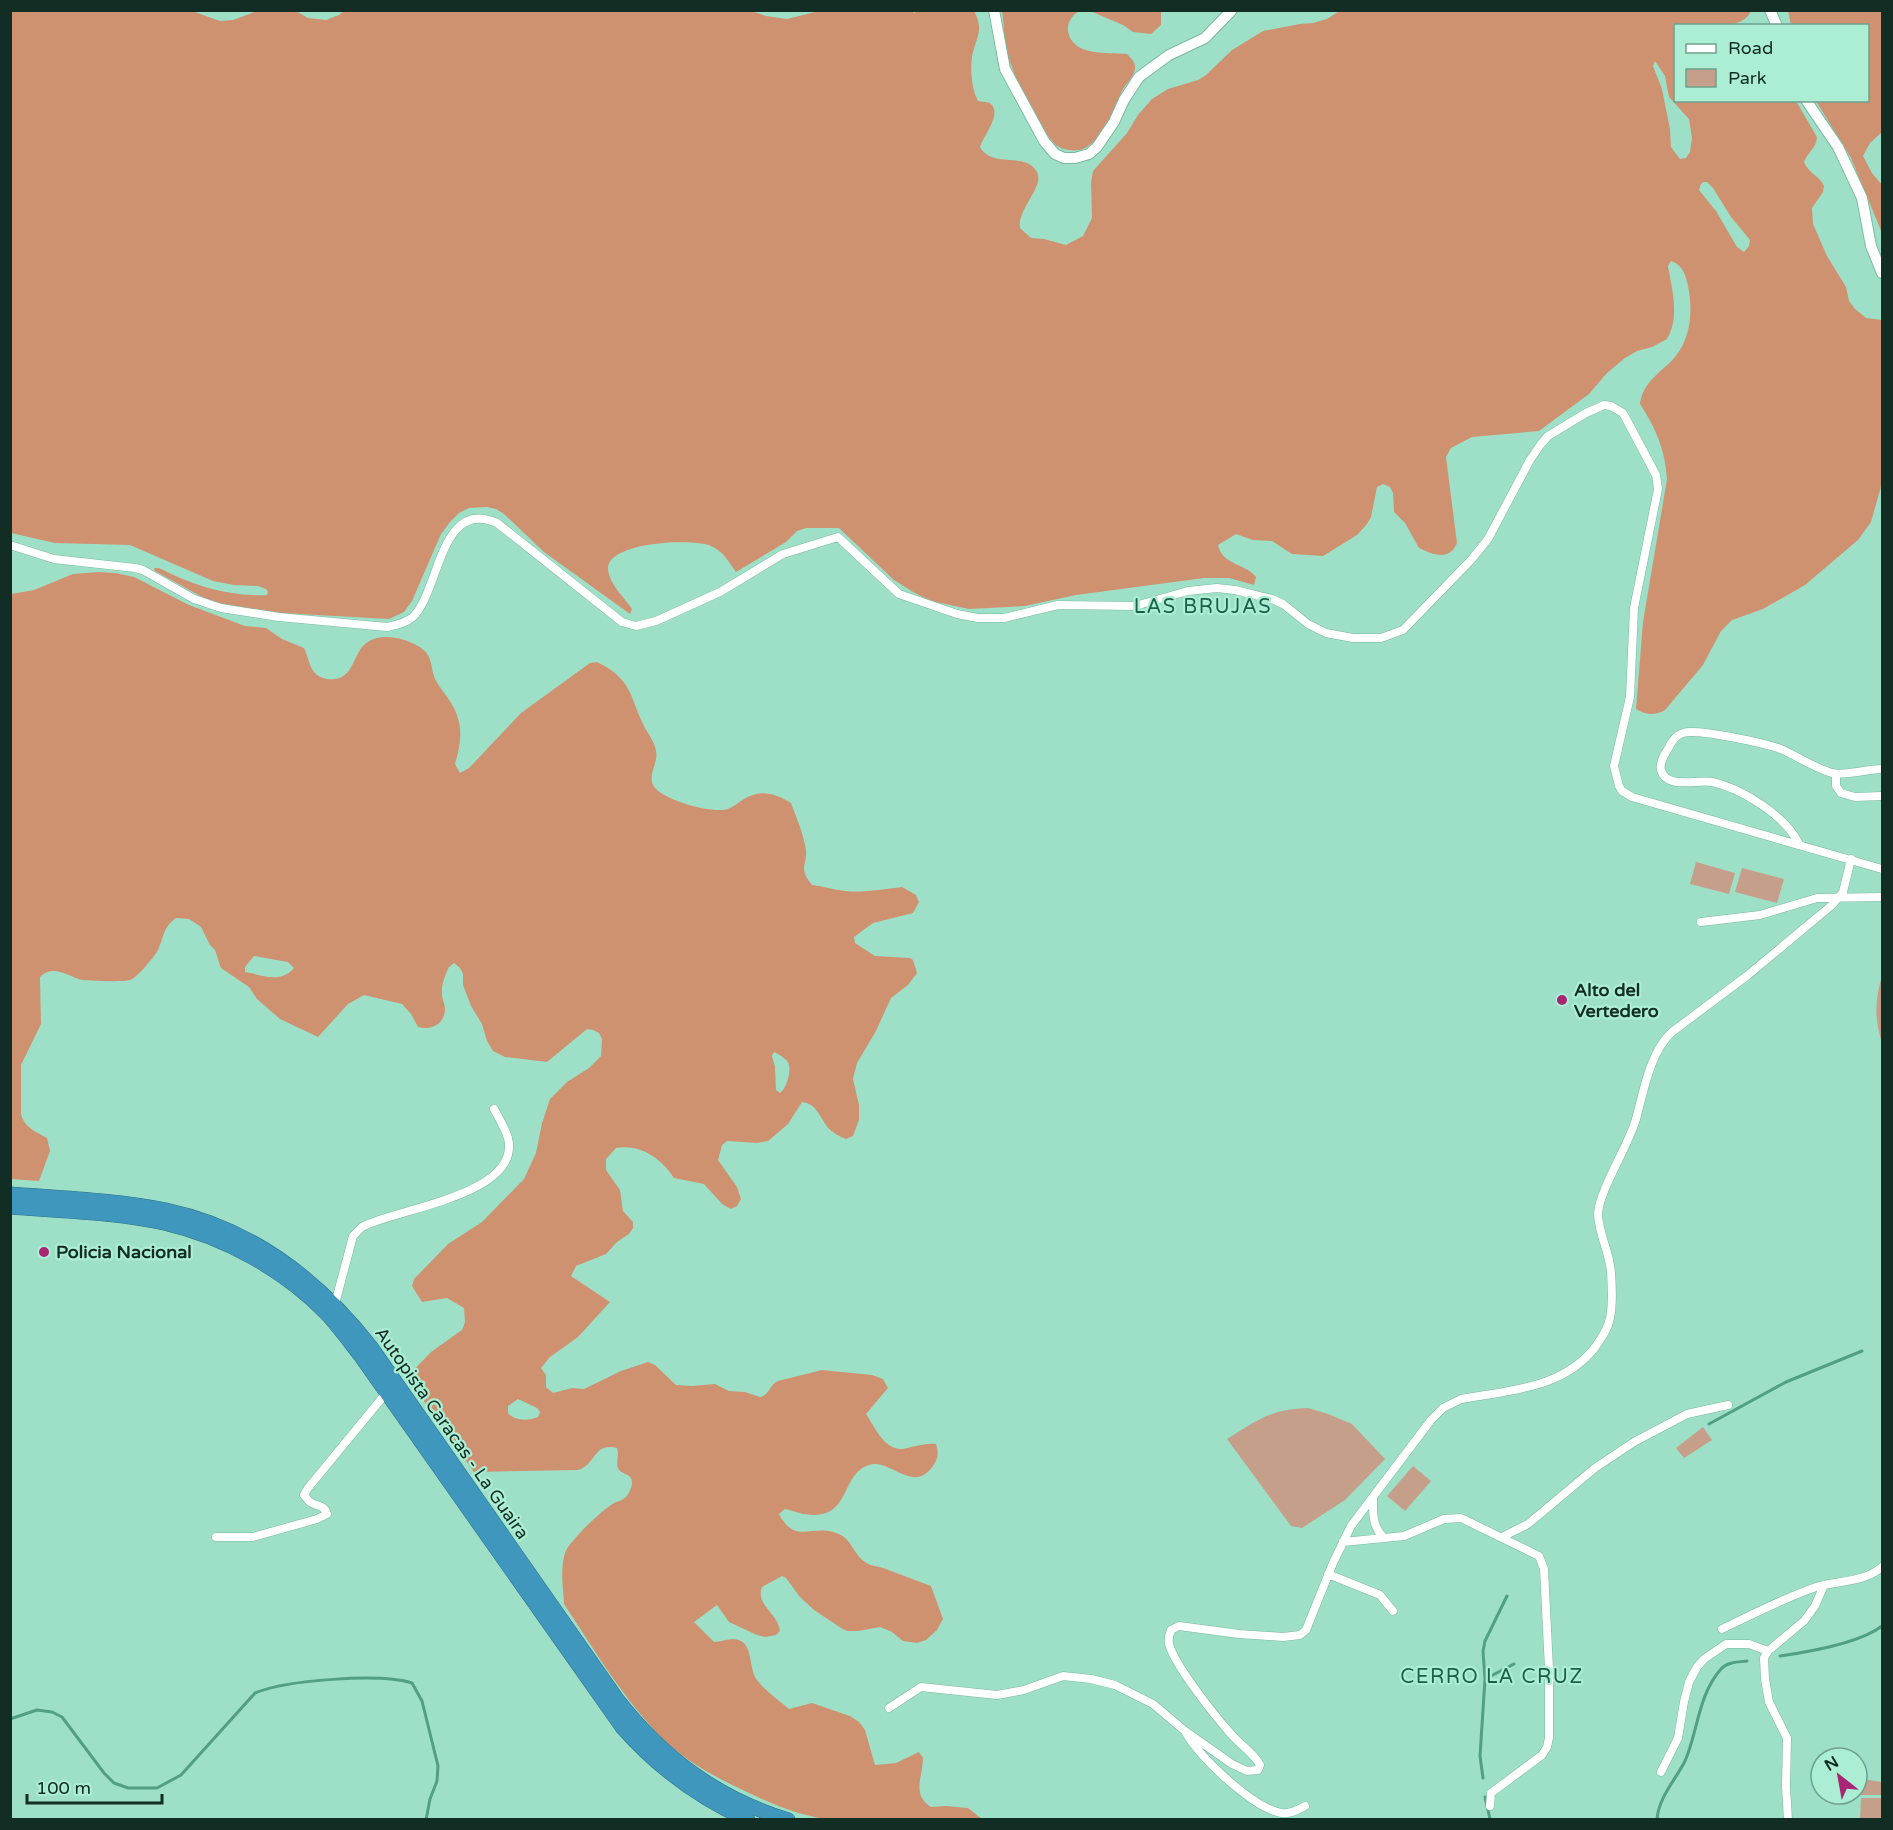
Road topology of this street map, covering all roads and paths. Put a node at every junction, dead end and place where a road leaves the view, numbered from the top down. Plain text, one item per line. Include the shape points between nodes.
1 (994, 10) edge
2 (1232, 10) edge
3 (1770, 10) edge
4 (1776, 24) edge
5 (1807, 102) edge
6 (1882, 273) edge
7 (10, 545) edge
8 (1882, 769) edge
9 (1836, 774) junction
10 (1882, 796) edge
11 (1869, 797) junction
12 (1882, 804) edge
13 (1799, 844) junction
14 (1851, 859) junction
15 (1882, 869) edge
16 (1841, 896) junction
17 (1882, 897) edge
18 (1701, 922) dead end
19 (494, 1109) dead end
20 (10, 1194) edge
21 (10, 1207) edge
22 (335, 1304) junction
23 (387, 1392) junction
24 (1728, 1405) dead end
25 (1373, 1496) junction
26 (216, 1537) dead end
27 (1383, 1537) junction
28 (1502, 1537) junction
29 (1343, 1542) junction
30 (1882, 1567) edge
31 (1328, 1574) junction
32 (1824, 1585) junction
33 (1393, 1611) dead end
34 (1722, 1629) dead end
35 (1768, 1650) junction
36 (889, 1708) dead end
37 (1185, 1731) junction
38 (1661, 1772) dead end
39 (1305, 1806) dead end
40 (1490, 1806) dead end
41 (748, 1820) edge
42 (788, 1820) edge
43 (1788, 1820) edge

1 - 2 main road via 1005,69 1044,141 1055,154 1075,158 1097,147 1139,77 1169,55 1205,38
3 - 4 main road
5 - 6 main road via 1838,147 1862,198 1871,246
7 - 13 street via 54,559 143,570 194,599 221,608 387,627 406,622 418,610 459,524 481,517 497,523 622,622 636,626 720,592 790,550 838,537 898,594 957,615 1004,618 1058,605 1136,606 1188,591 1217,588 1272,599 1326,633 1381,638 1403,630 1472,560 1548,436 1598,407 1611,406 1628,419 1656,475 1658,489 1634,608 1630,698 1614,766 1616,781 1632,797
8 - 9 street
9 - 11 street via 1836,786 1841,793
9 - 13 street via 1766,745 1692,731 1674,739 1662,760 1662,772 1673,781 1711,782 1754,800 1784,823
10 - 11 street
11 - 12 street
13 - 14 street
14 - 15 street
14 - 16 street
16 - 17 street
16 - 18 street via 1817,898 1760,915
16 - 25 street via 1662,1042 1631,1134 1600,1206 1599,1223 1611,1267 1612,1305 1608,1326 1593,1350 1567,1373 1549,1382 1450,1404 1431,1420
19 - 22 street via 508,1140 507,1155 498,1171 456,1197 362,1227 353,1236
20 - 22 highway, Autopista Caracas - La Guaira via 111,1201 194,1218 257,1245 302,1275
21 - 23 highway, Autopista Caracas - La Guaira via 109,1214 164,1223 231,1246 287,1280 326,1313
22 - 42 highway, Autopista Caracas - La Guaira via 371,1347 646,1735 682,1766 722,1792
23 - 26 street via 304,1495 326,1510 327,1515 254,1537
23 - 41 highway, Autopista Caracas - La Guaira via 637,1744 674,1776
24 - 28 street via 1688,1414 1634,1442 1595,1468 1528,1524
25 - 27 street via 1376,1528
25 - 29 street
27 - 28 street via 1404,1536 1444,1519 1461,1518
27 - 29 street
28 - 40 street via 1539,1556 1544,1569 1549,1738 1542,1755 1491,1793
29 - 31 street
30 - 32 street via 1856,1580
31 - 33 street via 1380,1594
31 - 37 street via 1308,1626 1300,1635 1239,1635 1179,1626 1168,1637 1201,1696 1256,1759 1258,1770 1247,1771 1232,1764
32 - 34 street
32 - 35 street via 1804,1622
35 - 38 street via 1749,1644 1726,1644 1704,1659 1689,1682 1678,1738
35 - 43 street via 1764,1660 1767,1693 1787,1738
36 - 37 street via 921,1687 997,1695 1070,1676 1115,1685 1162,1710
37 - 39 street via 1200,1753 1252,1799 1286,1813

